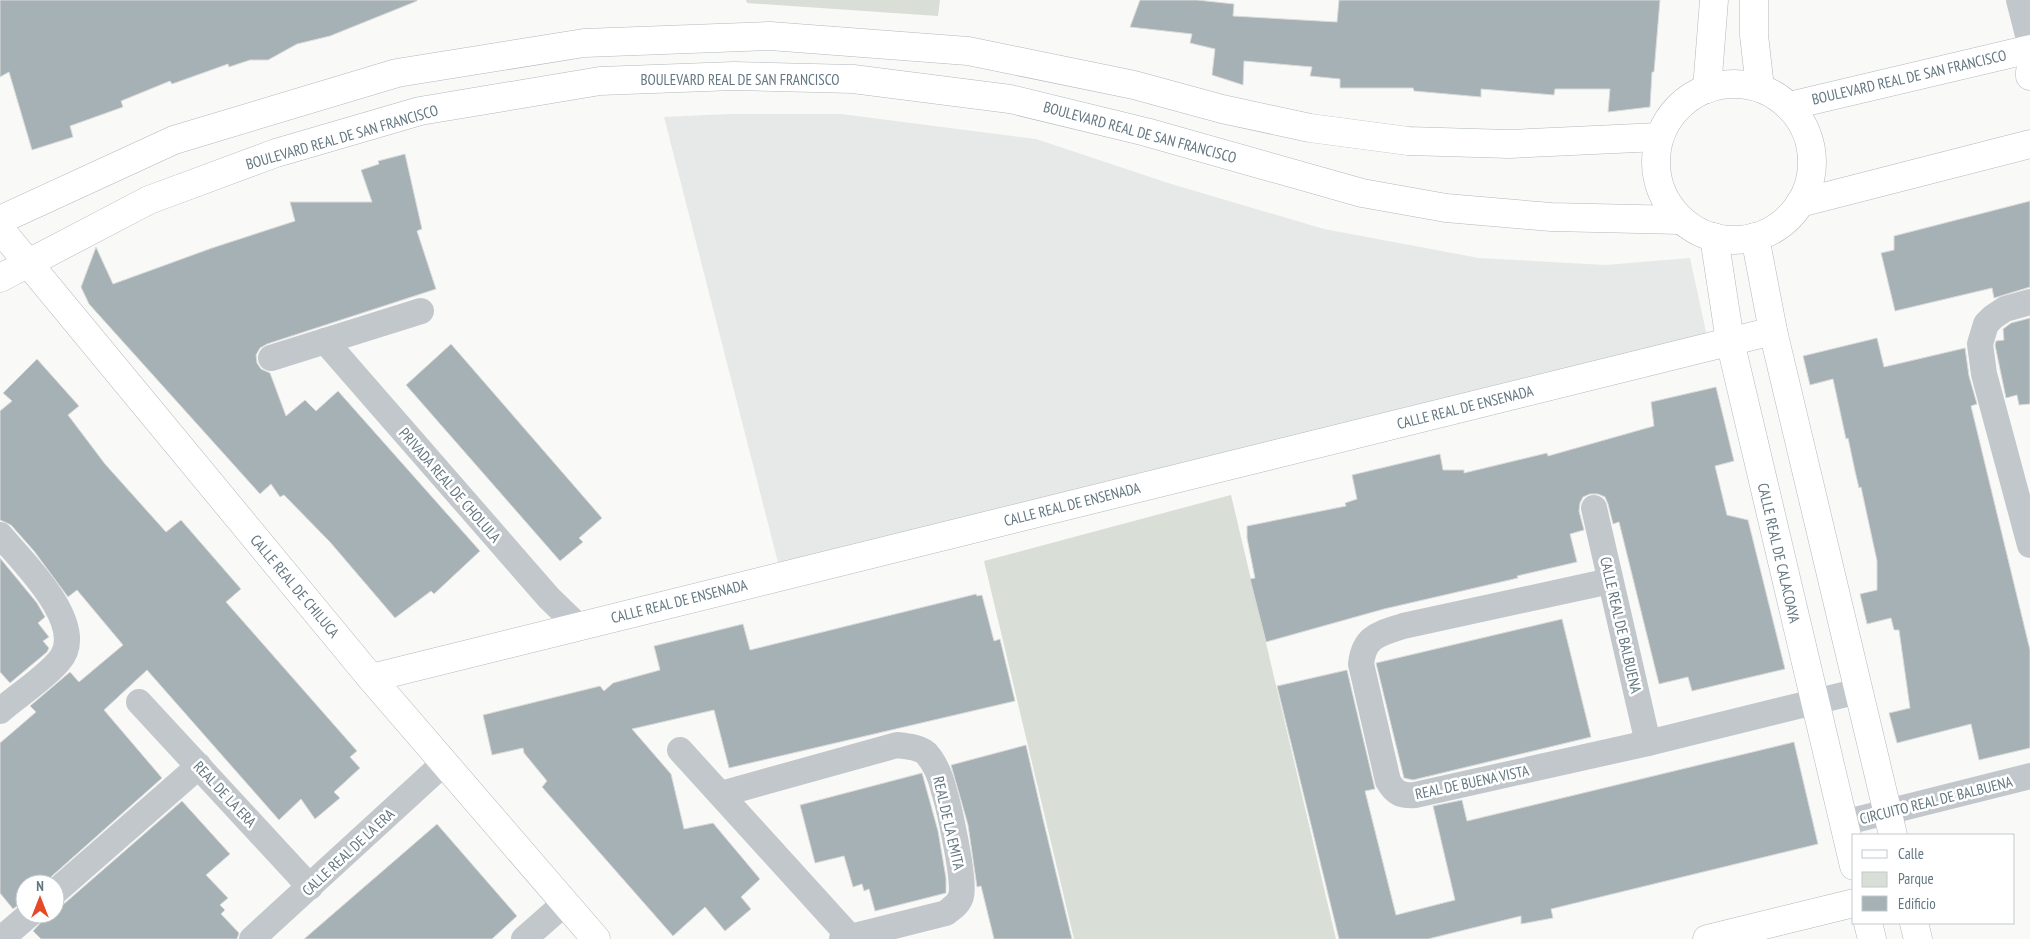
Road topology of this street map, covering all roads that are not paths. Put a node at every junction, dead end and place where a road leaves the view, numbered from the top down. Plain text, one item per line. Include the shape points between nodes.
1 (1714, 0) edge
2 (1754, 0) edge
3 (2019, 0) edge
4 (2030, 43) edge
5 (2030, 49) edge
6 (2030, 72) edge
7 (2030, 76) edge
8 (1760, 88) junction
9 (1707, 89) junction
10 (1789, 106) junction
11 (1659, 137) junction
12 (2030, 144) edge
13 (1800, 203) junction
14 (0, 220) edge
15 (1681, 220) junction
16 (0, 228) edge
17 (1714, 237) junction
18 (1755, 237) junction
19 (27, 262) junction
20 (0, 278) edge
21 (2030, 302) edge
22 (421, 311) dead end
23 (1773, 331) junction
24 (325, 341) junction
25 (1730, 341) junction
26 (271, 358) dead end
27 (1594, 508) dead end
28 (0, 535) edge
29 (2030, 545) edge
30 (1610, 581) junction
31 (578, 626) junction
32 (371, 678) junction
33 (1859, 691) junction
34 (138, 702) dead end
35 (1814, 702) junction
36 (0, 711) edge
37 (1648, 743) junction
38 (680, 750) dead end
39 (443, 764) junction
40 (199, 766) junction
41 (2030, 776) edge
42 (721, 794) junction
43 (1843, 823) junction
44 (1890, 824) edge
45 (1852, 858) edge
46 (65, 883) edge
47 (310, 886) junction
48 (1852, 903) edge
49 (565, 904) junction
50 (18, 924) edge
51 (1868, 924) edge
52 (1914, 924) edge
53 (846, 938) edge
54 (1, 939) edge
55 (252, 939) edge
56 (524, 939) edge
57 (596, 939) edge
58 (1707, 939) edge
59 (1872, 939) edge
60 (1918, 939) edge

1 - 9 main road
2 - 8 main road
3 - 4 street
5 - 10 main road, BOULEVARD REAL DE SAN FRANCISCO
6 - 7 main road
8 - 9 main road via 1734,84
8 - 10 main road
9 - 11 main road via 1686,100 1670,116
10 - 13 main road via 1804,127 1812,152 1810,179
11 - 14 main road via 1509,144 1408,141 1310,128 1134,85 968,51 770,36 584,43 397,73 183,137
11 - 15 main road via 1656,159 1658,182 1666,202
12 - 13 main road
13 - 18 main road via 1781,224
15 - 17 main road
15 - 19 main road, BOULEVARD REAL DE SAN FRANCISCO via 1551,217 1446,208 1362,193 1146,132 1010,99 853,79 734,76 600,81 420,111 276,152 149,200
16 - 19 main road, CALLE REAL DE CHILUCA
17 - 18 main road via 1735,240
17 - 25 main road, CALLE REAL DE CALACOAYA
18 - 23 main road
19 - 20 main road, BOULEVARD REAL DE SAN FRANCISCO
19 - 32 main road, CALLE REAL DE CHILUCA
21 - 29 street via 1993,316 1986,324 1980,344 1984,374
22 - 24 street
23 - 25 main road, CALLE REAL DE ENSENADA
23 - 33 main road
24 - 26 street
24 - 31 street, PRIVADA REAL DE CHOLULA via 549,598
25 - 31 main road, CALLE REAL DE ENSENADA
25 - 35 main road, CALLE REAL DE CALACOAYA
27 - 30 street, CALLE REAL DE BALBUENA
28 - 36 street via 58,608 66,628 67,645 60,661
30 - 37 street, CALLE REAL DE BALBUENA
30 - 37 street, REAL DE BUENA VISTA via 1403,626 1372,638 1363,650 1361,664 1383,761 1394,790 1403,796 1415,796
31 - 32 main road, CALLE REAL DE ENSENADA
32 - 39 main road, CALLE REAL DE CHILUCA
33 - 35 street, REAL DE BUENA VISTA
33 - 44 main road
34 - 40 street, REAL DE LA ERA
35 - 37 street, REAL DE BUENA VISTA
35 - 43 main road, CALLE REAL DE CALACOAYA
38 - 42 street, REAL DE LA EMITA
39 - 47 street, CALLE REAL DE LA ERA
39 - 49 main road, CALLE REAL DE CHILUCA
40 - 46 street
40 - 47 street, REAL DE LA ERA
41 - 44 street, CIRCUITO REAL DE BALBUENA
42 - 53 street, REAL DE LA EMITA
42 - 53 street, REAL DE LA EMITA via 897,745 925,752 935,765 944,791 962,880 962,896 946,912
43 - 44 street, CIRCUITO REAL DE BALBUENA
43 - 45 main road, CALLE REAL DE CALACOAYA
47 - 55 street, CALLE REAL DE LA ERA
48 - 58 main road
49 - 56 street
49 - 57 main road, CALLE REAL DE CHILUCA
50 - 54 street
51 - 59 main road
52 - 60 main road

